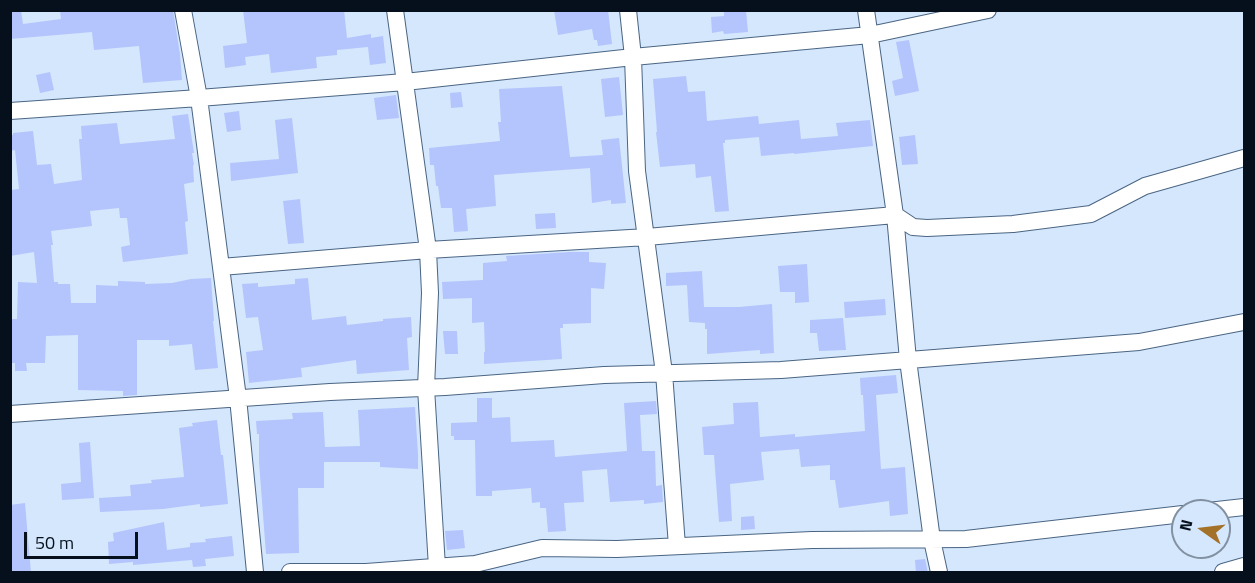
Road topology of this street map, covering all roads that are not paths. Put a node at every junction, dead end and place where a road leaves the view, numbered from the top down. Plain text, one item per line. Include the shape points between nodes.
1 (183, 10) edge
2 (395, 10) edge
3 (628, 10) edge
4 (866, 10) edge
5 (988, 10) edge
6 (870, 36) junction
7 (633, 57) junction
8 (405, 82) junction
9 (199, 98) junction
10 (10, 111) edge
11 (1245, 158) edge
12 (895, 215) junction
13 (647, 237) junction
14 (428, 250) junction
15 (221, 267) junction
16 (1245, 322) edge
17 (908, 360) junction
18 (664, 374) junction
19 (426, 388) junction
20 (238, 398) junction
21 (10, 414) edge
22 (1171, 515) edge
23 (932, 540) junction
24 (677, 546) junction
25 (1245, 566) edge
26 (437, 567) junction
27 (255, 573) edge
28 (290, 573) edge
29 (939, 573) edge
30 (1223, 573) edge

1 - 9 street
2 - 8 street
3 - 7 street
4 - 6 street
5 - 6 street
6 - 7 street
6 - 12 street
7 - 8 street
7 - 13 street via 637,171
8 - 9 street
8 - 14 street
9 - 10 street
9 - 15 street
11 - 12 street via 1145,186 1091,214 1013,224 927,228 913,227
12 - 13 street
12 - 17 street
13 - 14 street
13 - 18 street
14 - 15 street
14 - 19 street
15 - 20 street
16 - 17 street via 1139,342
17 - 18 street
17 - 23 street
18 - 19 street
18 - 24 street
19 - 20 street
19 - 26 street
20 - 21 street
20 - 27 street
22 - 23 street
23 - 24 street
23 - 29 street
24 - 26 street via 542,548 475,564
25 - 30 street
26 - 28 street

